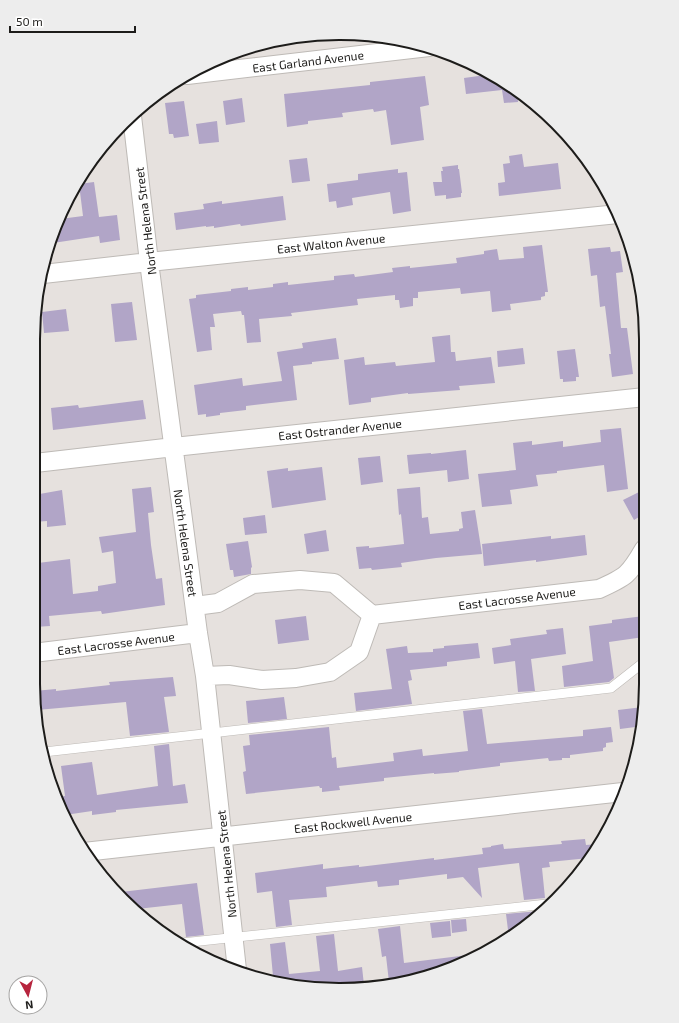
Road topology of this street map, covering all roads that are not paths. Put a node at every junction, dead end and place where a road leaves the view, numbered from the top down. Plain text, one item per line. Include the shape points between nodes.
1 (412, 49) edge
2 (203, 73) edge
3 (133, 123) edge
4 (611, 215) edge
5 (149, 262) junction
6 (48, 273) edge
7 (639, 398) edge
8 (174, 447) junction
9 (40, 463) edge
10 (639, 557) edge
11 (194, 606) junction
12 (372, 615) junction
13 (198, 633) junction
14 (40, 652) edge
15 (639, 666) edge
16 (205, 676) junction
17 (211, 733) junction
18 (48, 752) edge
19 (618, 792) edge
20 (223, 837) junction
21 (91, 851) edge
22 (541, 905) edge
23 (234, 937) junction
24 (189, 942) edge
25 (236, 964) edge

1 - 2 street, East Garland Avenue
3 - 5 street, North Helena Street
4 - 5 street, East Walton Avenue
5 - 6 street, East Walton Avenue
5 - 8 street, North Helena Street
7 - 8 street, East Ostrander Avenue
8 - 9 street, East Ostrander Avenue
8 - 11 street, North Helena Street
10 - 12 street, East Lacrosse Avenue via 631,571 620,580 599,589
11 - 12 street via 218,603 254,584 300,580 334,583
11 - 13 street, North Helena Street
12 - 16 street via 359,652 330,672 262,680 229,674
13 - 14 street, East Lacrosse Avenue
13 - 16 street, North Helena Street
15 - 17 lane via 611,688
16 - 17 street, North Helena Street
17 - 18 lane
17 - 20 street, North Helena Street
19 - 20 street, East Rockwell Avenue
20 - 21 street, East Rockwell Avenue
20 - 23 street, North Helena Street
22 - 23 lane
23 - 24 lane
23 - 25 street, North Helena Street

